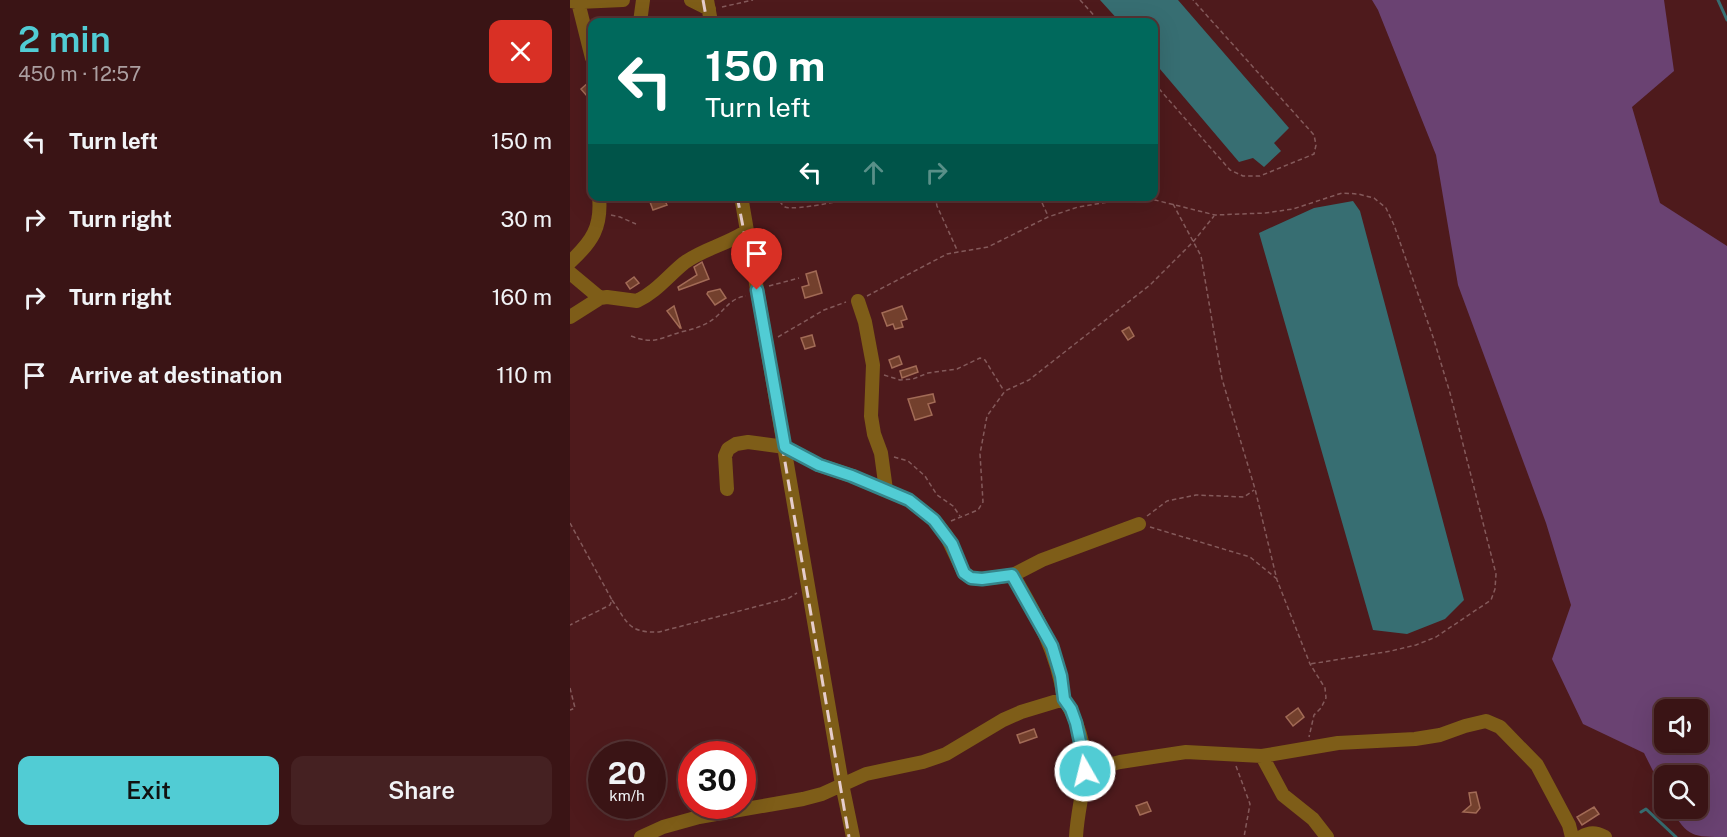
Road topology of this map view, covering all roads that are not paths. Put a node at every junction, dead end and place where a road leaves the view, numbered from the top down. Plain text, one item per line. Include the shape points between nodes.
1 (623, 0) edge
2 (643, 0) edge
3 (691, 0) edge
4 (574, 2) edge
5 (709, 10) edge
6 (641, 18) edge
7 (588, 46) edge
8 (600, 201) edge
9 (742, 201) edge
10 (747, 234) junction
11 (570, 262) edge
12 (570, 273) edge
13 (600, 298) junction
14 (858, 301) dead end
15 (570, 317) edge
16 (785, 447) junction
17 (728, 489) dead end
18 (886, 490) junction
19 (1139, 524) road end
20 (1012, 575) junction
21 (1064, 699) junction
22 (1262, 756) junction
23 (1085, 771) junction
24 (842, 784) junction
25 (641, 837) edge
26 (853, 837) edge
27 (1076, 837) edge
28 (1327, 837) edge
29 (1572, 837) edge
30 (1581, 837) edge
31 (1605, 837) edge

1 - 4 street
2 - 6 street
3 - 5 street
4 - 7 street
8 - 11 street via 601,214 592,237
9 - 10 street
10 - 13 street via 693,257 637,301
10 - 16 street
12 - 13 street
13 - 15 street
14 - 18 street via 874,373 872,416
16 - 17 street via 748,442 728,449
16 - 18 street via 819,465
16 - 24 street
18 - 20 street via 909,500 934,520 952,544 964,573 971,578
19 - 20 street
20 - 21 street via 1052,646
21 - 23 street via 1076,723
21 - 24 street via 1003,720 946,754
22 - 23 street via 1186,752
22 - 28 street via 1283,795 1313,819
22 - 29 street via 1338,743 1415,739 1486,721 1494,723 1543,774
23 - 27 street
24 - 25 street via 803,799 663,826
24 - 26 street
30 - 31 street via 1590,832

